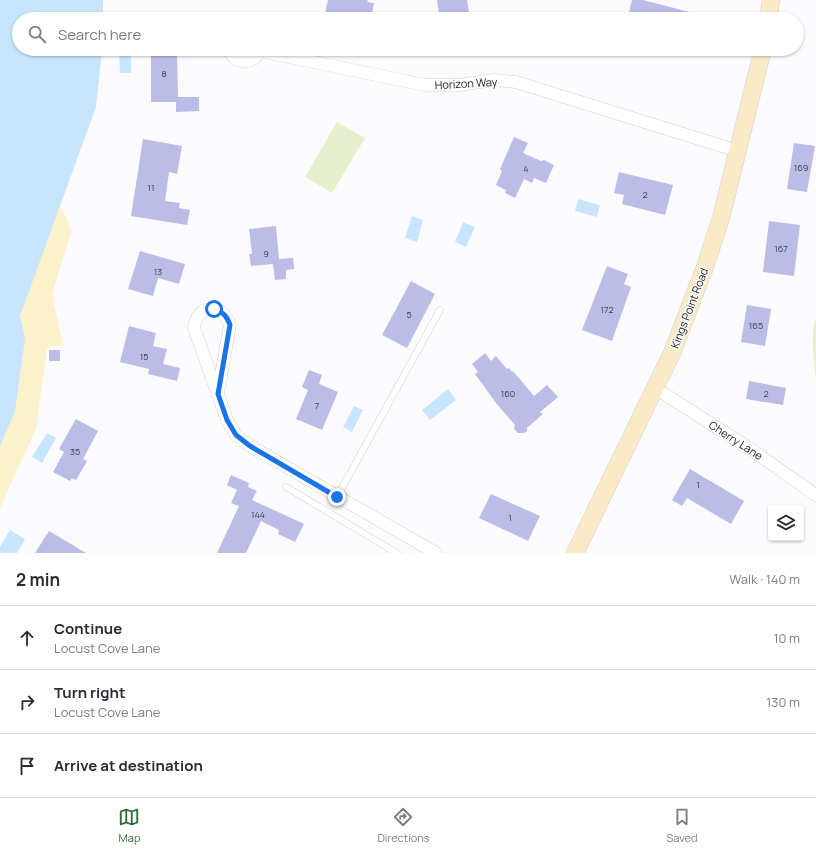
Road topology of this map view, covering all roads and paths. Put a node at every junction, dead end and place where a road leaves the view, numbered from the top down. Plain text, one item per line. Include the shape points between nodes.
1 (233, 56) edge
2 (255, 56) edge
3 (288, 56) edge
4 (761, 56) edge
5 (738, 151) junction
6 (440, 310) dead end
7 (655, 388) junction
8 (218, 394) junction
9 (286, 487) dead end
10 (816, 495) edge
11 (337, 497) junction
12 (397, 553) edge
13 (436, 553) edge
14 (575, 553) edge

1 - 2 street, Horizon Way via 244,62
3 - 5 street, Horizon Way via 426,85 458,86 494,80 516,82
4 - 5 main road, Kings Point Road
5 - 7 main road, Kings Point Road via 706,267 672,353
6 - 11 lane
7 - 10 street, Cherry Lane via 746,446
7 - 14 main road, Kings Point Road
8 - 8 street via 230,325 227,317 214,309 199,314 194,328
8 - 11 street via 227,420 236,435 250,446
9 - 12 lane
11 - 13 street

